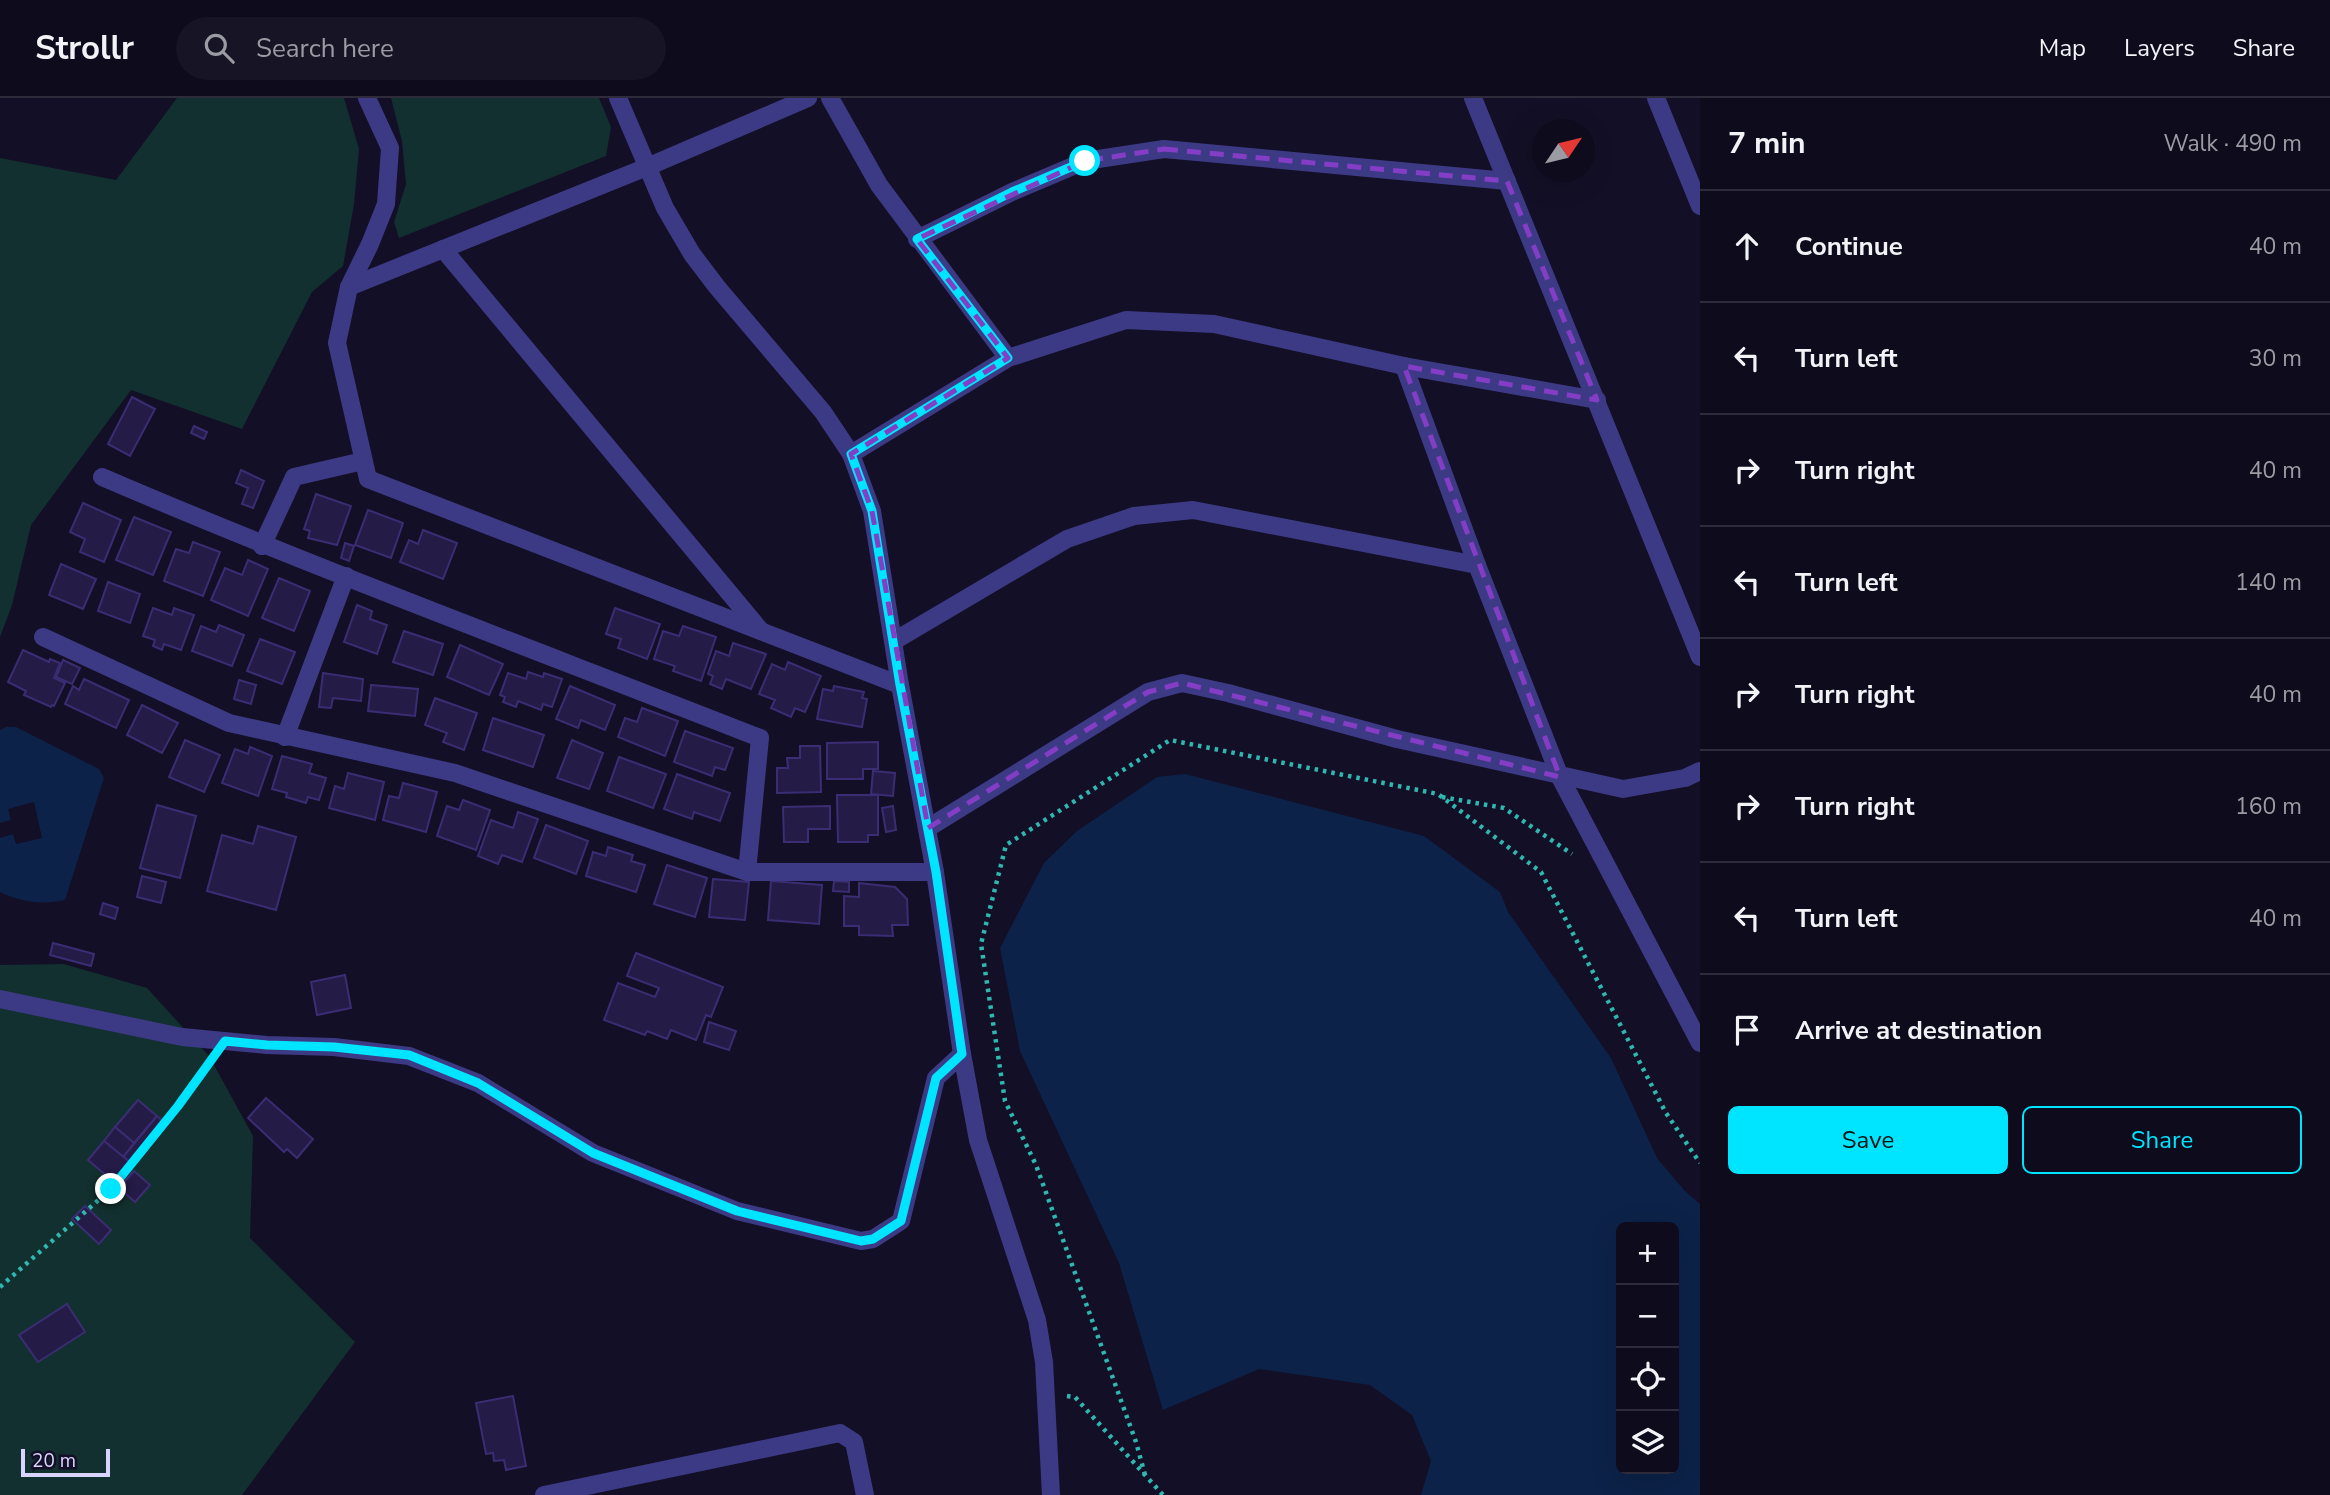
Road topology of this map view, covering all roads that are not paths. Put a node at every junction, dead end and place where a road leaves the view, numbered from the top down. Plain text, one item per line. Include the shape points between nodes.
1 (367, 98) edge
2 (618, 98) edge
3 (808, 98) edge
4 (830, 98) edge
5 (1473, 98) edge
6 (1656, 98) edge
7 (647, 167) junction
8 (1507, 181) junction
9 (1700, 206) edge
10 (917, 239) junction
11 (443, 249) junction
12 (349, 287) junction
13 (1008, 358) junction
14 (1404, 366) junction
15 (1597, 400) junction
16 (851, 454) junction
17 (363, 461) junction
18 (102, 477) dead end
19 (262, 545) junction
20 (1478, 565) junction
21 (346, 576) junction
22 (764, 633) junction
23 (43, 637) dead end
24 (894, 641) junction
25 (1700, 657) edge
26 (900, 685) junction
27 (285, 737) junction
28 (1700, 771) edge
29 (1560, 777) junction
30 (928, 828) junction
31 (747, 872) junction
32 (936, 872) junction
33 (0, 999) edge
34 (1700, 1044) edge
35 (962, 1054) junction
36 (544, 1495) edge
37 (866, 1495) edge
38 (1051, 1495) edge

1 - 12 street via 390,148 386,204
2 - 7 street
3 - 7 street
4 - 10 street via 879,185
5 - 8 street
6 - 9 street
7 - 11 street
7 - 16 street via 664,208 692,254 823,412
8 - 10 street via 1164,149 1085,161
8 - 15 street
10 - 13 street
11 - 12 street
11 - 22 street
12 - 17 street via 337,343
13 - 14 street via 1126,320 1214,324
13 - 16 street
14 - 15 street
14 - 20 street
15 - 25 street
16 - 24 street via 872,511
17 - 19 street via 294,477
17 - 22 street via 368,479
18 - 19 street
19 - 21 street
20 - 24 street via 1193,510 1134,516 1067,539
20 - 29 street
21 - 27 street
21 - 31 street via 760,738
22 - 26 street
23 - 27 street via 229,723
24 - 26 street
26 - 30 street
27 - 31 street via 456,774
28 - 29 street via 1623,789
29 - 30 street via 1182,683 1148,692
29 - 34 street
30 - 32 street
31 - 32 street
32 - 35 street
33 - 35 street via 182,1037 409,1055 478,1083 593,1153 737,1211 861,1241 873,1239 901,1221 936,1078
35 - 38 street via 978,1140 1037,1320 1044,1362
36 - 37 street via 840,1433 854,1442

